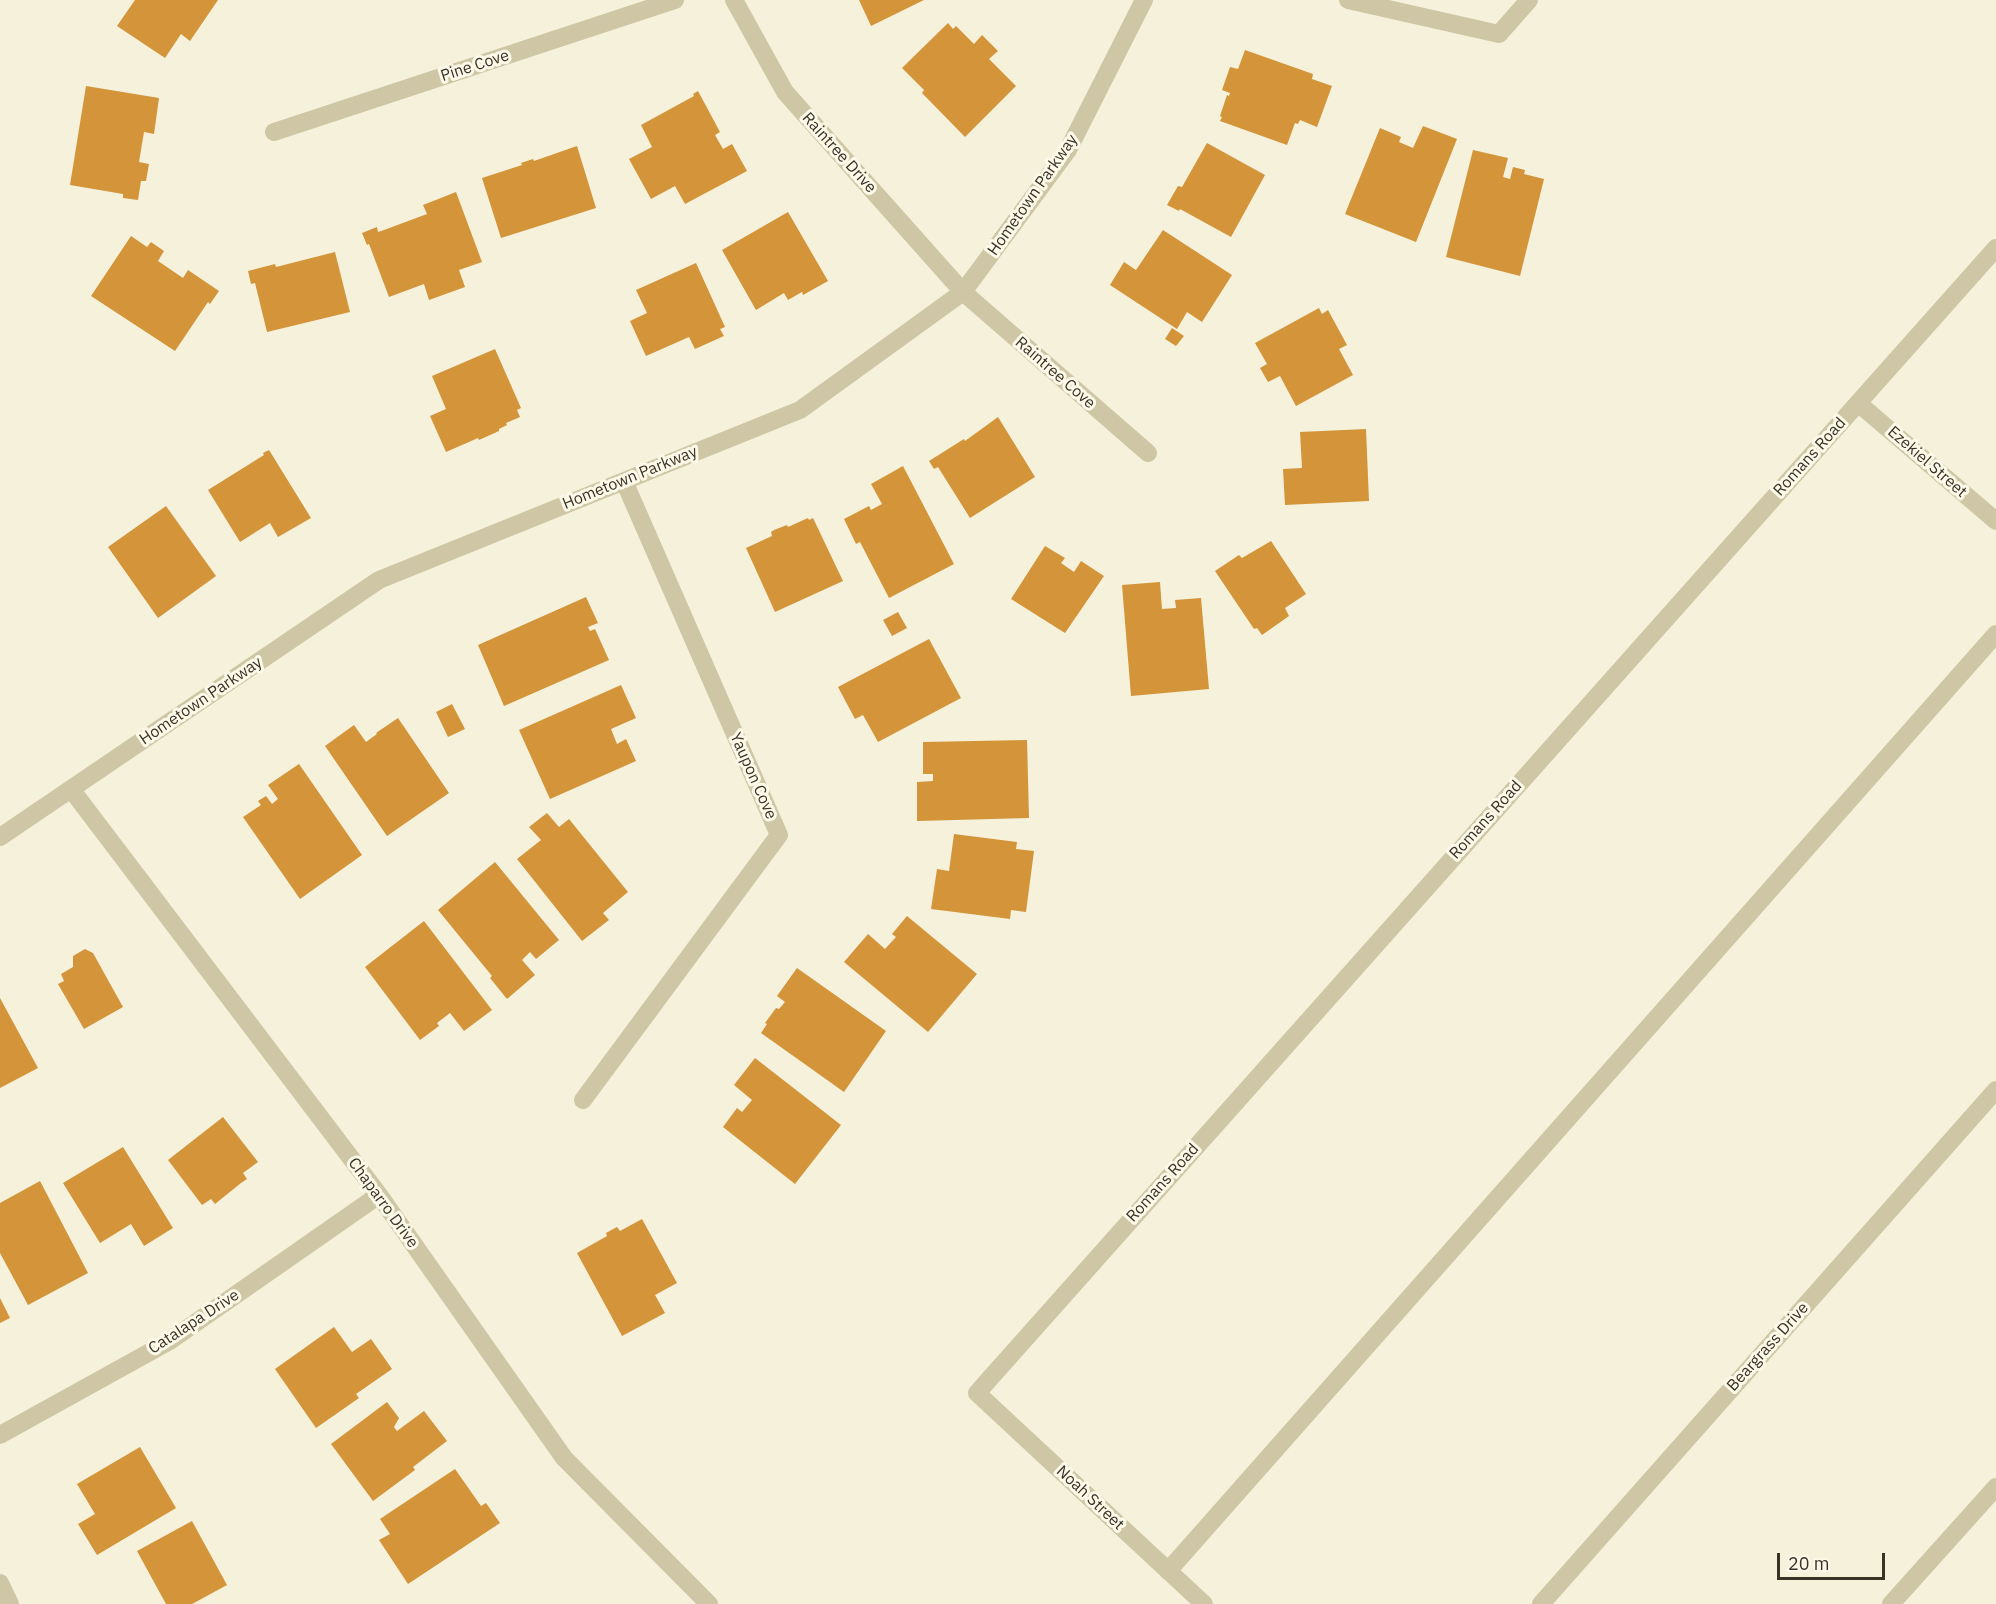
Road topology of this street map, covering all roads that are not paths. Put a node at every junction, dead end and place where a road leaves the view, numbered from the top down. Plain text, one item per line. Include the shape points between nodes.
1 (675, 0) edge
2 (734, 0) edge
3 (1144, 0) edge
4 (1348, 0) edge
5 (1529, 0) edge
6 (274, 132) dead end
7 (1996, 248) edge
8 (963, 292) junction
9 (1858, 403) junction
10 (1148, 453) dead end
11 (624, 480) junction
12 (1996, 521) edge
13 (1996, 634) edge
14 (71, 789) junction
15 (0, 837) edge
16 (1996, 1090) edge
17 (583, 1100) dead end
18 (379, 1196) junction
19 (977, 1392) joint
20 (0, 1435) edge
21 (1996, 1487) edge
22 (1168, 1570) junction
23 (0, 1583) edge
24 (10, 1604) edge
25 (709, 1604) edge
26 (1204, 1604) edge
27 (1540, 1604) edge
28 (1891, 1604) edge

1 - 6 street, Pine Cove
2 - 8 street, Raintree Drive via 785,92
3 - 8 street, Hometown Parkway via 1068,150
4 - 5 street via 1499,34
7 - 9 street, Romans Road
8 - 10 street, Raintree Cove
8 - 11 street, Hometown Parkway via 800,410
9 - 12 street, Ezekiel Street
9 - 19 street, Romans Road
11 - 14 street, Hometown Parkway via 379,580
11 - 17 street, Yaupon Cove via 779,835
13 - 22 street
14 - 15 street, Hometown Parkway
14 - 18 street, Chaparro Drive
16 - 27 street, Beargrass Drive
18 - 20 street, Catalapa Drive via 168,1342
18 - 25 street, Chaparro Drive via 564,1458
19 - 22 street, Noah Street
21 - 28 street
22 - 26 street, Noah Street
23 - 24 street

